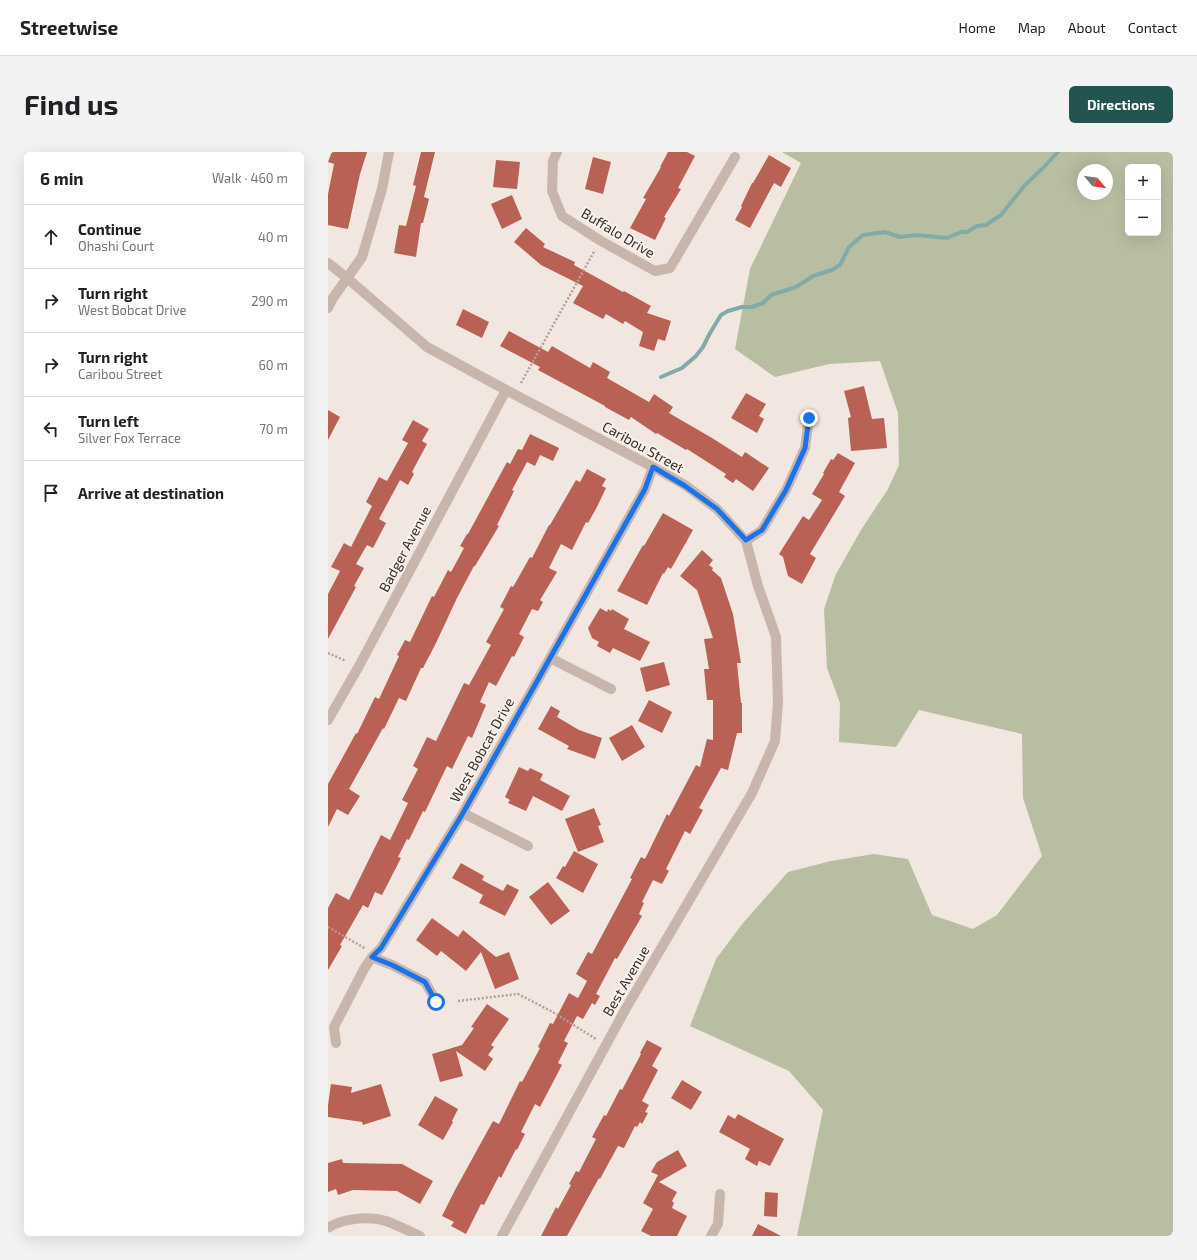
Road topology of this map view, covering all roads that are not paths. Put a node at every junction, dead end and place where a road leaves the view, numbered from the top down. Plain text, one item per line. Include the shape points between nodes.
1 (388, 152) edge
2 (557, 152) edge
3 (735, 157) dead end
4 (328, 263) edge
5 (347, 278) junction
6 (328, 308) edge
7 (506, 390) junction
8 (809, 418) dead end
9 (653, 467) junction
10 (746, 540) junction
11 (550, 658) junction
12 (611, 689) dead end
13 (328, 720) edge
14 (775, 741) joint
15 (463, 813) junction
16 (528, 846) dead end
17 (369, 953) junction
18 (436, 1002) dead end
19 (336, 1043) dead end
20 (720, 1194) dead end
21 (328, 1228) edge
22 (420, 1236) edge
23 (502, 1236) edge
24 (711, 1236) edge

1 - 5 street via 382,189 362,257
2 - 3 street, Buffalo Drive via 553,161 552,191 562,216 655,272 670,268
4 - 5 street, Caribou Street
5 - 6 street
5 - 7 street, Caribou Street via 427,347
7 - 9 street, Caribou Street
7 - 13 street, Badger Avenue
8 - 10 street via 805,448 786,490 762,530
9 - 10 street, Caribou Street via 717,509
9 - 11 street, West Bobcat Drive via 645,489
10 - 14 street, Caribou Street via 758,586 776,637 778,702
11 - 12 street
11 - 15 street, West Bobcat Drive
14 - 23 street, Best Avenue via 752,793 626,1010
15 - 16 street
15 - 17 street, West Bobcat Drive via 381,948
17 - 18 street via 425,982
17 - 19 street, West Bobcat Drive via 364,969 334,1027
20 - 24 street via 718,1224
21 - 22 street via 356,1218 385,1221

